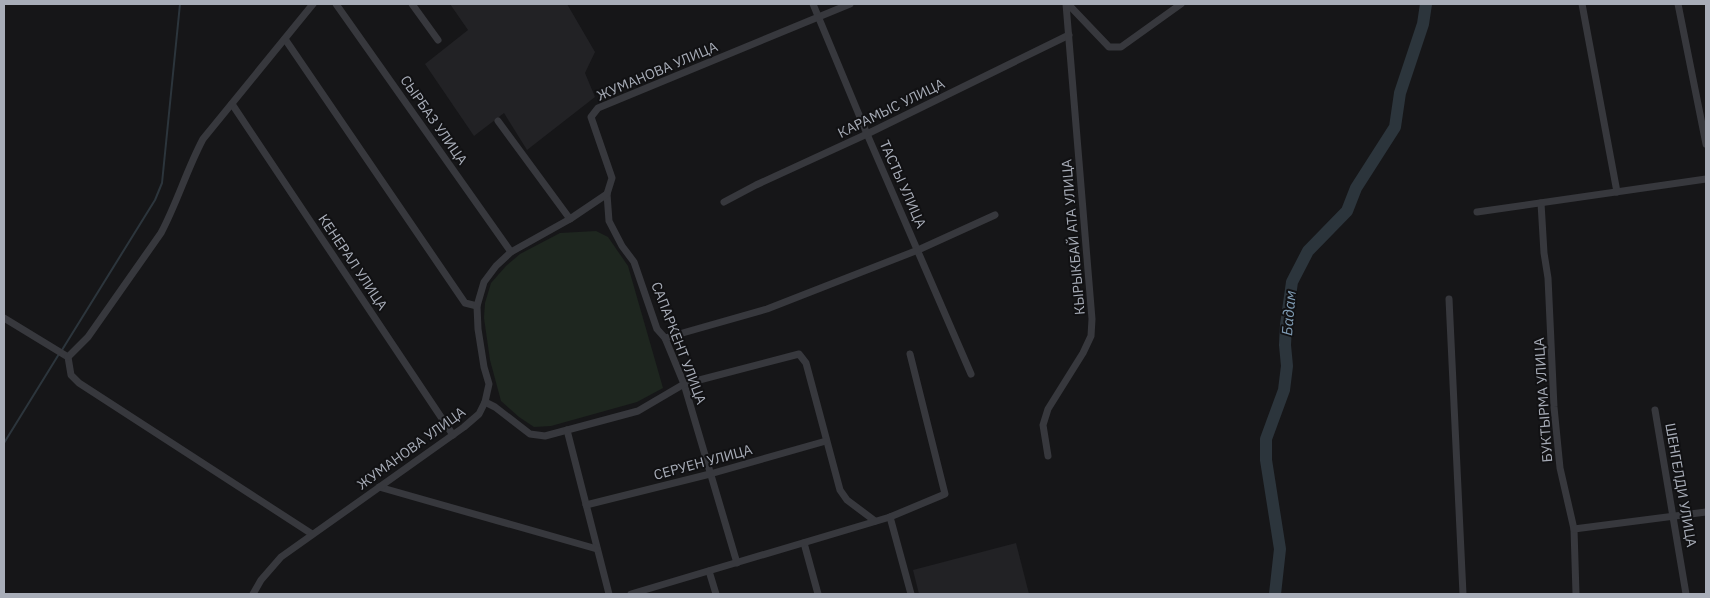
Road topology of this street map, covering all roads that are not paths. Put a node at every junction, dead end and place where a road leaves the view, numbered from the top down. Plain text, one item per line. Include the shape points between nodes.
1 (313, 4) edge
2 (336, 4) edge
3 (412, 4) edge
4 (813, 4) edge
5 (850, 4) edge
6 (1067, 4) edge
7 (1181, 4) edge
8 (1582, 4) edge
9 (1678, 4) edge
10 (819, 17) junction
11 (1069, 35) junction
12 (285, 39) junction
13 (438, 40) dead end
14 (232, 104) junction
15 (498, 121) dead end
16 (867, 134) junction
17 (1706, 144) edge
18 (1706, 179) edge
19 (1617, 192) junction
20 (607, 194) junction
21 (724, 202) dead end
22 (1542, 203) junction
23 (1478, 212) dead end
24 (995, 215) dead end
25 (570, 219) junction
26 (918, 250) junction
27 (511, 252) junction
28 (1449, 299) dead end
29 (476, 306) junction
30 (4, 318) edge
31 (665, 338) junction
32 (910, 354) dead end
33 (68, 357) junction
34 (972, 374) dead end
35 (684, 384) junction
36 (485, 402) junction
37 (1655, 410) dead end
38 (567, 430) junction
39 (453, 435) junction
40 (826, 441) junction
41 (1048, 456) dead end
42 (710, 474) junction
43 (379, 487) junction
44 (586, 505) junction
45 (1706, 512) edge
46 (890, 517) junction
47 (1674, 517) junction
48 (875, 521) junction
49 (1574, 529) junction
50 (312, 534) junction
51 (804, 543) junction
52 (597, 549) junction
53 (737, 563) junction
54 (709, 572) junction
55 (253, 594) edge
56 (609, 594) edge
57 (631, 594) edge
58 (716, 594) edge
59 (818, 594) edge
60 (911, 594) edge
61 (1463, 594) edge
62 (1576, 594) edge
63 (1686, 594) edge

1 - 12 street
2 - 27 street, СЫРБАЗ УЛИЦА
3 - 13 street
4 - 10 street, ТАСТЫ УЛИЦА
5 - 10 street, ЖУМАНОВА УЛИЦА
6 - 7 street via 1109,47 1121,47
6 - 11 street, КЫРЫКБАЙ АТА УЛИЦА
8 - 19 street
9 - 17 street
10 - 16 street, ТАСТЫ УЛИЦА
10 - 20 street, ЖУМАНОВА УЛИЦА via 598,108 591,117 612,178
11 - 16 street, КАРАМЫС УЛИЦА
11 - 41 street, КЫРЫКБАЙ АТА УЛИЦА via 1092,319 1083,353 1048,409 1042,425
12 - 14 street
12 - 29 street via 465,303
14 - 33 street via 194,155 161,233 88,337
14 - 39 street, КЕНЕРАЛ УЛИЦА
15 - 25 street
16 - 21 street, КАРАМЫС УЛИЦА
16 - 26 street, ТАСТЫ УЛИЦА
18 - 19 street
19 - 22 street
20 - 25 street
20 - 31 street, САПАРКЕНТ УЛИЦА via 609,221 634,262 657,329
22 - 23 street
22 - 49 street, БУКТЫРМА УЛИЦА via 1554,407 1560,468
24 - 26 street
25 - 27 street
26 - 31 street via 767,309
26 - 34 street, ТАСТЫ УЛИЦА
27 - 29 street via 484,282
28 - 61 street
29 - 36 street via 489,384
30 - 33 street
31 - 35 street, САПАРКЕНТ УЛИЦА
32 - 46 street via 945,494
33 - 50 street via 71,375 79,383
35 - 38 street via 638,411
35 - 40 street via 799,354 806,363
35 - 42 street, САПАРКЕНТ УЛИЦА
36 - 38 street via 530,434 545,436
36 - 39 street, ЖУМАНОВА УЛИЦА via 479,414
37 - 47 street, ШЕНГЕЛДИ УЛИЦА
38 - 44 street
39 - 43 street, ЖУМАНОВА УЛИЦА
40 - 42 street, СЕРУЕН УЛИЦА
40 - 48 street via 846,500
42 - 44 street, СЕРУЕН УЛИЦА
42 - 53 street, САПАРКЕНТ УЛИЦА
43 - 50 street, ЖУМАНОВА УЛИЦА
43 - 52 street
44 - 52 street
45 - 47 street
46 - 48 street
46 - 60 street
47 - 49 street
47 - 63 street, ШЕНГЕЛДИ УЛИЦА
48 - 51 street
49 - 62 street, БУКТЫРМА УЛИЦА
50 - 55 street, ЖУМАНОВА УЛИЦА via 270,567
51 - 53 street
51 - 59 street
52 - 56 street
53 - 54 street
54 - 57 street
54 - 58 street

